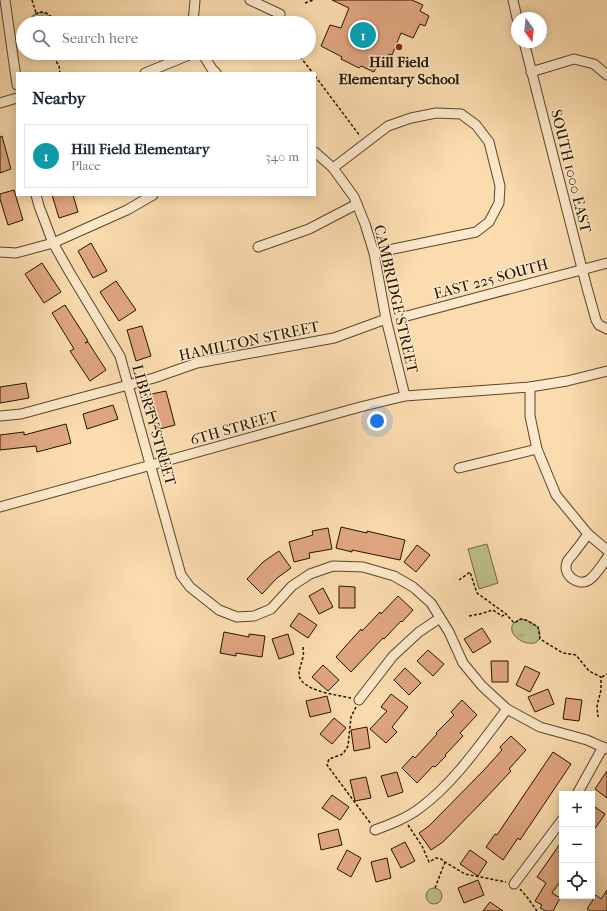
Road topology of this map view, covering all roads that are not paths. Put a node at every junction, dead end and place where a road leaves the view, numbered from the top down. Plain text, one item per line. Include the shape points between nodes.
1 (5, 0) edge
2 (195, 0) edge
3 (250, 0) edge
4 (513, 0) edge
5 (516, 12) edge
6 (280, 14) dead end
7 (194, 16) edge
8 (525, 48) edge
9 (177, 60) edge
10 (206, 60) edge
11 (147, 72) edge
12 (215, 72) edge
13 (531, 72) junction
14 (607, 75) edge
15 (16, 78) edge
16 (16, 98) edge
17 (0, 103) edge
18 (316, 153) edge
19 (333, 168) junction
20 (36, 196) edge
21 (150, 196) edge
22 (357, 204) junction
23 (53, 243) junction
24 (258, 247) dead end
25 (0, 252) edge
26 (374, 253) junction
27 (607, 263) edge
28 (582, 269) junction
29 (407, 316) dead end
30 (386, 319) junction
31 (605, 328) edge
32 (607, 371) edge
33 (128, 385) junction
34 (530, 387) junction
35 (405, 396) junction
36 (0, 416) edge
37 (537, 449) junction
38 (151, 466) junction
39 (459, 468) dead end
40 (0, 507) edge
41 (588, 534) junction
42 (607, 550) edge
43 (607, 558) edge
44 (440, 618) junction
45 (359, 700) road end
46 (507, 709) junction
47 (605, 748) edge
48 (579, 791) edge
49 (559, 824) edge
50 (376, 830) road end
51 (514, 884) road end

1 - 15 street
2 - 7 street
3 - 6 street
4 - 5 street
8 - 13 street, SOUTH 1000 EAST
9 - 11 street
10 - 12 street
13 - 14 street via 574,59 594,64
13 - 28 street, SOUTH 1000 EAST
16 - 17 street
18 - 19 street, CAMBRIDGE STREET
19 - 22 street, CAMBRIDGE STREET
19 - 26 street via 388,126 418,116 461,114 476,125 489,142 500,186 498,203 488,222 476,232
20 - 23 street, LIBERTY STREET
21 - 23 street via 127,210
22 - 24 street via 309,230
22 - 26 street, CAMBRIDGE STREET
23 - 25 street via 16,253
23 - 33 street, LIBERTY STREET via 120,356
26 - 30 street, CAMBRIDGE STREET
27 - 28 street, EAST 225 SOUTH
28 - 29 street, EAST 225 SOUTH
28 - 31 street, SOUTH 1000 EAST via 596,320
30 - 33 street, HAMILTON STREET via 334,338 197,363
30 - 35 street, CAMBRIDGE STREET
32 - 34 street
33 - 36 street, HAMILTON STREET via 21,414
33 - 38 street, LIBERTY STREET
34 - 35 street, 6TH STREET
34 - 37 street via 530,416
35 - 38 street, 6TH STREET
37 - 39 street
37 - 41 street via 556,496
38 - 40 street, 6TH STREET
38 - 44 street, LIBERTY STREET via 181,575 190,588 220,610 237,617 274,612 292,586 310,574 333,566 363,567 394,576 414,587 431,603
41 - 42 street
41 - 43 street via 567,562 568,574 575,581 585,582
44 - 45 street via 419,632 393,656
44 - 46 street, LIBERTY STREET via 463,663 482,686
46 - 47 street, LIBERTY STREET via 540,727 587,740
46 - 50 street via 459,771 433,797 404,819
47 - 48 street
49 - 51 street

